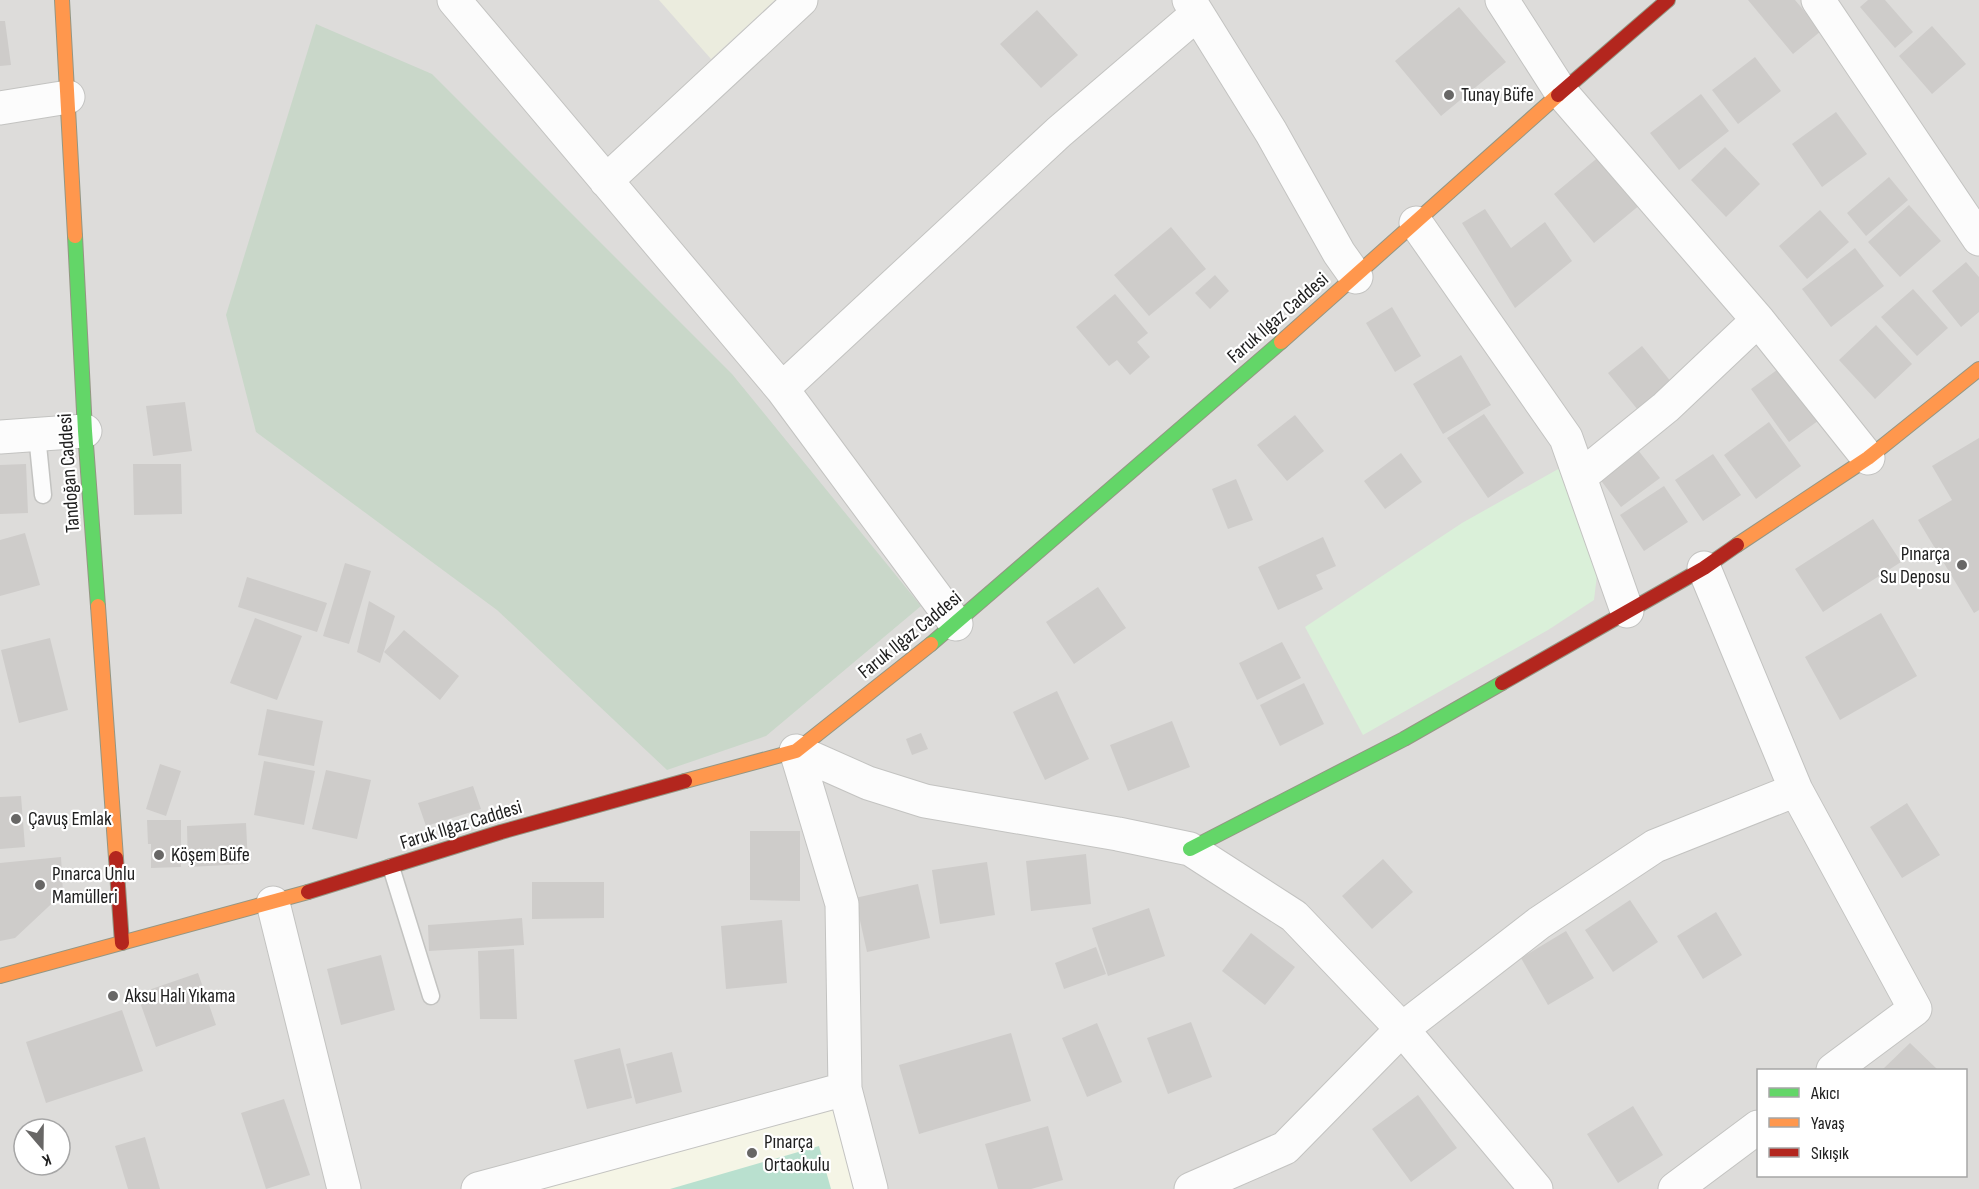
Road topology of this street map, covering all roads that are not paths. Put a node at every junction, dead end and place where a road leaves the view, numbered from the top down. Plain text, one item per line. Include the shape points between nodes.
1 (62, 0) edge
2 (454, 0) edge
3 (801, 0) edge
4 (1502, 0) edge
5 (1668, 0) edge
6 (1818, 0) edge
7 (1193, 7) edge
8 (1561, 92) junction
9 (68, 97) junction
10 (0, 108) edge
11 (606, 181) junction
12 (1416, 223) junction
13 (1979, 239) edge
14 (1356, 277) junction
15 (1758, 320) junction
16 (1979, 369) edge
17 (782, 388) junction
18 (85, 431) junction
19 (38, 435) junction
20 (0, 437) edge
21 (1868, 458) junction
22 (1580, 477) junction
23 (43, 495) dead end
24 (1704, 568) junction
25 (1627, 612) junction
26 (956, 624) junction
27 (796, 751) junction
28 (1796, 790) junction
29 (1190, 849) junction
30 (391, 867) junction
31 (273, 903) junction
32 (123, 943) junction
33 (0, 976) edge
34 (431, 996) dead end
35 (1402, 1029) junction
36 (1836, 1069) edge
37 (845, 1089) junction
38 (1757, 1127) edge
39 (1246, 1178) edge
40 (344, 1189) edge
41 (478, 1189) edge
42 (871, 1189) edge
43 (1191, 1189) edge
44 (1536, 1189) edge
45 (1676, 1189) edge

1 - 9 street, Tandoğan Caddesi
2 - 11 street
3 - 11 street
4 - 8 street
5 - 8 street, Faruk Ilgaz Caddesi
6 - 13 street
7 - 14 street
7 - 17 street
8 - 12 street, Faruk Ilgaz Caddesi
8 - 15 street
9 - 10 street
9 - 18 street, Tandoğan Caddesi
11 - 17 street
12 - 14 street, Faruk Ilgaz Caddesi
12 - 22 street via 1566,438
14 - 26 street, Faruk Ilgaz Caddesi
15 - 21 street
15 - 22 street via 1666,407
16 - 21 street
17 - 26 street
18 - 19 street
18 - 32 street, Tandoğan Caddesi
19 - 20 street
19 - 23 lane
21 - 24 street
22 - 25 street
24 - 25 street
24 - 28 street
25 - 29 street via 1404,739
26 - 27 street, Faruk Ilgaz Caddesi
27 - 29 street via 868,783 925,801
27 - 30 street, Faruk Ilgaz Caddesi via 501,832
27 - 37 street via 842,904
28 - 35 street via 1655,846 1539,923
28 - 36 street via 1915,1009
29 - 35 street via 1294,916
30 - 31 street, Faruk Ilgaz Caddesi
30 - 34 lane
31 - 32 street, Faruk Ilgaz Caddesi
31 - 40 street
32 - 33 street, Faruk Ilgaz Caddesi
35 - 39 street via 1285,1148
35 - 44 street
37 - 41 street
37 - 42 street
38 - 45 street
39 - 43 street

